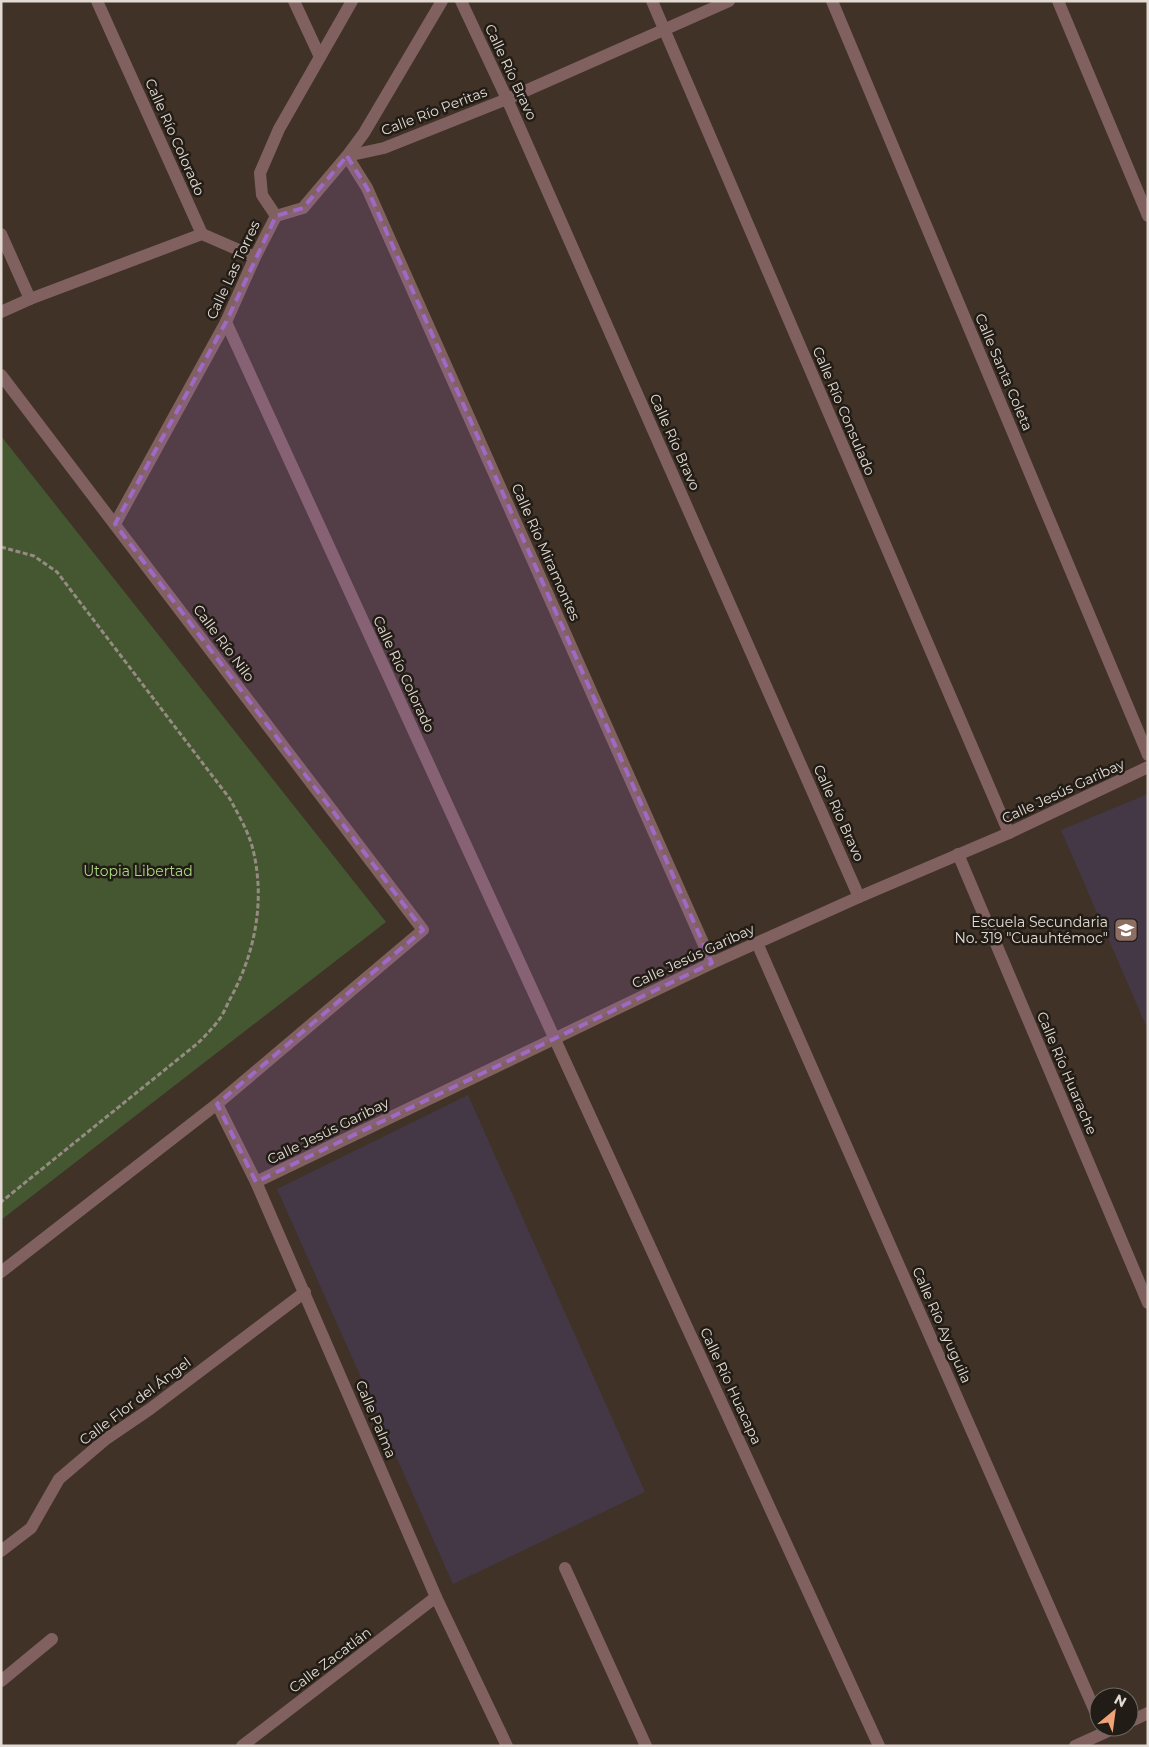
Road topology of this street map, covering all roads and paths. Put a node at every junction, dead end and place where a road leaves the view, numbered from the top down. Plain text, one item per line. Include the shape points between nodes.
1 (97, 1) edge
2 (294, 1) edge
3 (352, 1) edge
4 (442, 1) edge
5 (461, 1) edge
6 (652, 1) edge
7 (729, 1) edge
8 (832, 1) edge
9 (1058, 1) edge
10 (665, 30) junction
11 (320, 57) junction
12 (507, 99) junction
13 (347, 156) junction
14 (276, 216) junction
15 (1148, 216) edge
16 (1, 234) edge
17 (202, 234) junction
18 (255, 257) junction
19 (30, 299) junction
20 (1, 312) edge
21 (226, 322) junction
22 (1, 375) edge
23 (115, 524) junction
24 (1, 547) edge
25 (1148, 755) edge
26 (1148, 767) edge
27 (1009, 832) junction
28 (958, 854) junction
29 (859, 897) junction
30 (757, 942) junction
31 (712, 963) junction
32 (555, 1039) junction
33 (217, 1104) junction
34 (256, 1182) junction
35 (1, 1202) edge
36 (1, 1272) edge
37 (304, 1292) junction
38 (1148, 1303) edge
39 (1, 1551) edge
40 (565, 1568) dead end
41 (436, 1597) junction
42 (52, 1639) dead end
43 (1, 1681) edge
44 (1089, 1697) edge
45 (1091, 1737) edge
46 (242, 1746) edge
47 (507, 1746) edge
48 (646, 1746) edge
49 (879, 1746) edge
50 (1075, 1746) edge

1 - 17 street, Calle Río Colorado
2 - 11 street
3 - 11 street, Calle Las Torres
4 - 13 street
5 - 12 street, Calle Río Bravo
6 - 10 street, Calle Río Consulado
7 - 10 street, Calle Río Peritas
8 - 25 street, Calle Santa Coleta
9 - 15 street
10 - 12 street, Calle Río Peritas
10 - 27 street, Calle Río Consulado
11 - 14 street, Calle Las Torres via 279,129 260,173 262,195
12 - 13 street, Calle Río Peritas via 384,148
12 - 29 street, Calle Río Bravo
13 - 14 street via 303,208
13 - 31 street, Calle Río Miramontes via 367,188
14 - 18 street, Calle Las Torres
16 - 19 street
17 - 18 street
17 - 19 street
18 - 21 street, Calle Las Torres
19 - 20 street
21 - 23 street, Calle Las Torres
21 - 32 street, Calle Río Colorado
22 - 23 street, Calle Río Nilo
23 - 33 street, Calle Río Nilo via 422,930
24 - 35 path via 34,556 57,572 230,798 244,824 254,854 260,896 256,932 247,964 218,1020 198,1044
26 - 27 street, Calle Jesús Garibay
27 - 28 street, Calle Jesús Garibay
28 - 29 street, Calle Jesús Garibay
28 - 38 street, Calle Río Huarache
29 - 30 street, Calle Jesús Garibay
30 - 31 street, Calle Jesús Garibay
30 - 44 street, Calle Río Ayuguila
31 - 32 street, Calle Jesús Garibay
32 - 34 street, Calle Jesús Garibay
32 - 49 street, Calle Río Huacapa
33 - 34 street, Calle Palma
33 - 36 street
34 - 37 street, Calle Palma
37 - 39 street, Calle Flor del Ángel via 150,1410 106,1439 59,1480 31,1528
37 - 41 street, Calle Palma
40 - 48 street
41 - 46 street, Calle Zacatlán
41 - 47 street, Calle Palma
42 - 43 street
45 - 50 street

